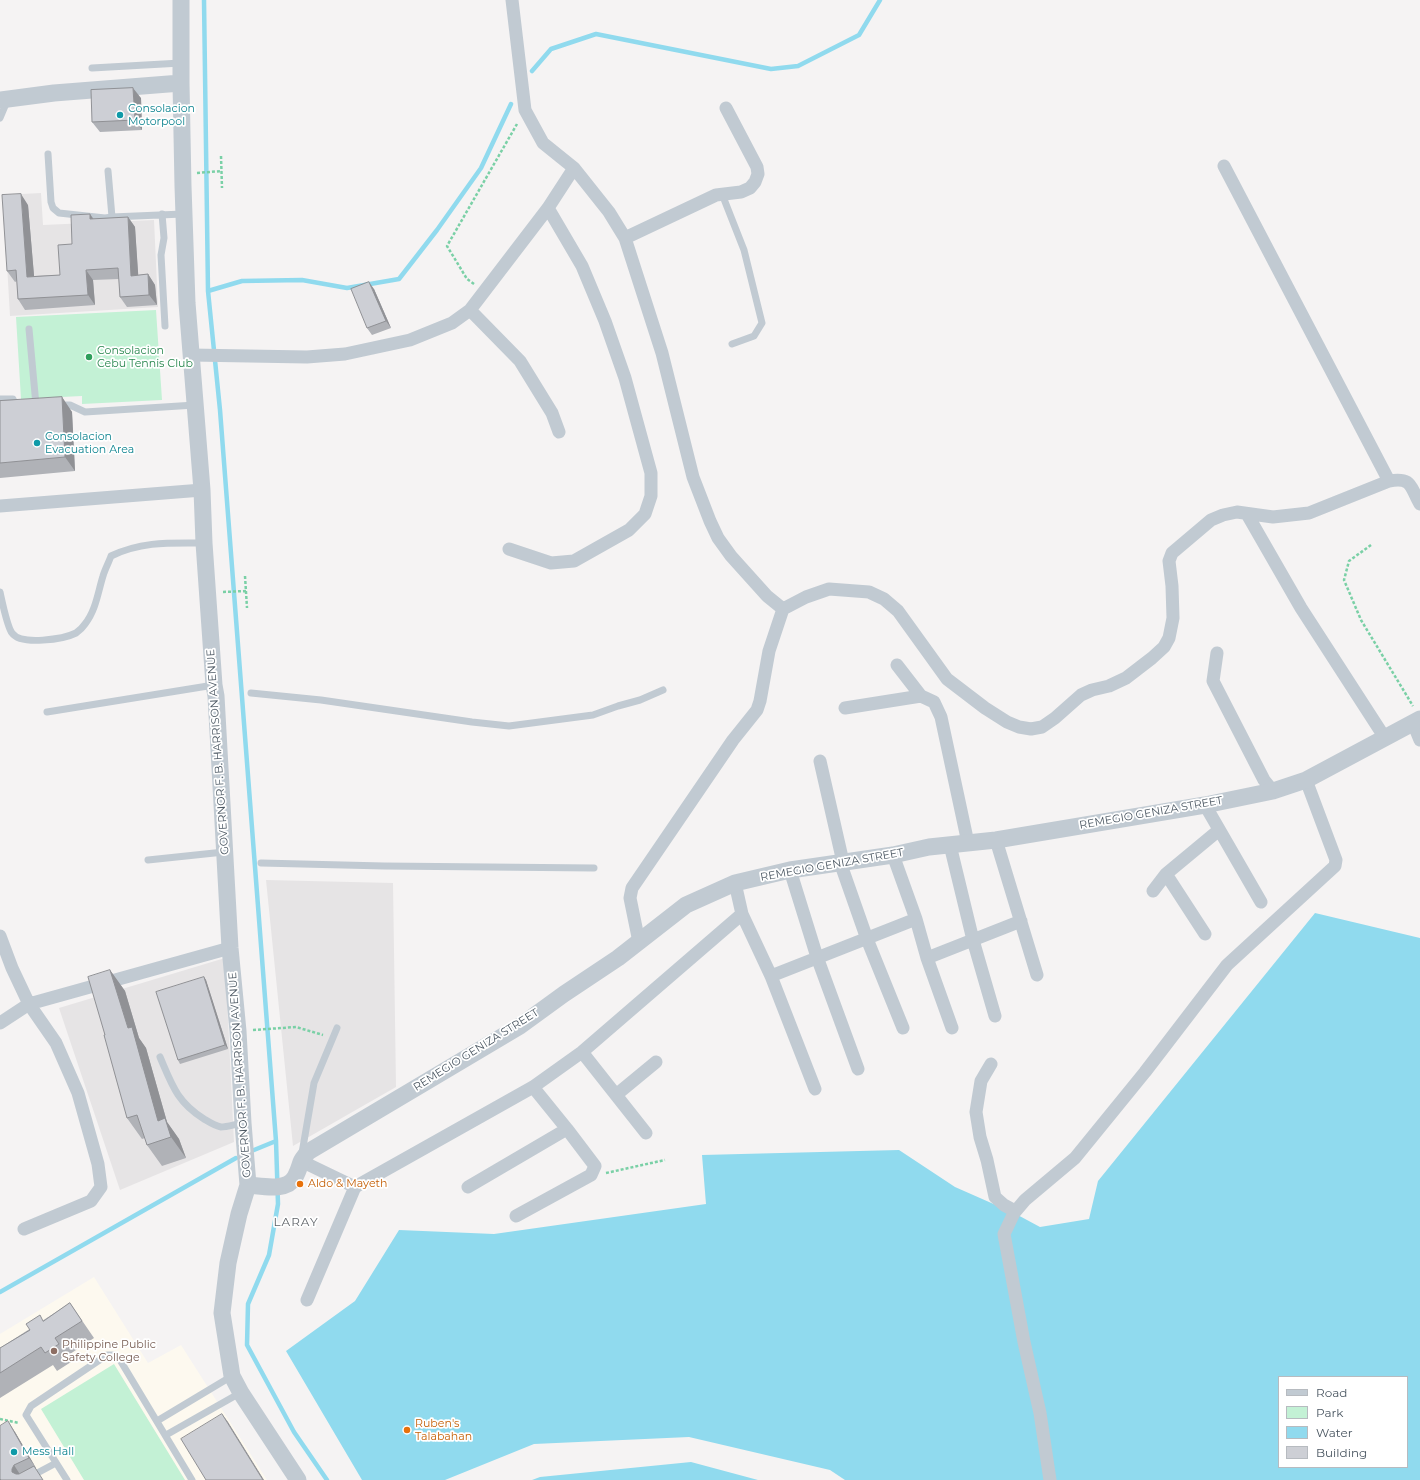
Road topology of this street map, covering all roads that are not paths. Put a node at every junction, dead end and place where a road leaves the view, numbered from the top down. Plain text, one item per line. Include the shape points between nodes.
1 (181, 0) edge
2 (512, 0) edge
3 (181, 63) junction
4 (92, 68) dead end
5 (180, 83) junction
6 (4, 99) edge
7 (726, 108) dead end
8 (0, 118) edge
9 (48, 154) dead end
10 (1224, 166) dead end
11 (574, 168) junction
12 (108, 171) dead end
13 (722, 194) junction
14 (548, 208) junction
15 (162, 214) junction
16 (183, 214) junction
17 (112, 217) junction
18 (625, 238) junction
19 (470, 310) junction
20 (165, 326) dead end
21 (29, 329) dead end
22 (732, 344) dead end
23 (191, 355) junction
24 (0, 399) edge
25 (36, 405) junction
26 (195, 405) junction
27 (559, 432) dead end
28 (1389, 481) junction
29 (202, 490) junction
30 (1420, 504) edge
31 (0, 506) edge
32 (1247, 514) junction
33 (204, 543) junction
34 (509, 549) dead end
35 (0, 592) edge
36 (783, 609) junction
37 (1217, 653) dead end
38 (897, 664) dead end
39 (214, 685) junction
40 (663, 690) dead end
41 (251, 693) dead end
42 (922, 696) junction
43 (845, 708) dead end
44 (47, 712) dead end
45 (1416, 718) edge
46 (1385, 738) junction
47 (1420, 740) edge
48 (820, 760) dead end
49 (1306, 780) junction
50 (1273, 791) junction
51 (1205, 805) junction
52 (1219, 830) junction
53 (996, 840) junction
54 (968, 843) junction
55 (950, 844) junction
56 (224, 852) junction
57 (893, 855) junction
58 (148, 860) dead end
59 (842, 862) junction
60 (261, 863) dead end
61 (594, 868) dead end
62 (790, 870) junction
63 (1166, 874) junction
64 (735, 883) junction
65 (1153, 891) dead end
66 (1261, 902) dead end
67 (742, 914) junction
68 (916, 919) junction
69 (1021, 921) junction
70 (1204, 934) dead end
71 (0, 936) edge
72 (866, 939) junction
73 (972, 940) junction
74 (639, 942) junction
75 (230, 948) junction
76 (817, 957) junction
77 (927, 958) junction
78 (1038, 974) dead end
79 (771, 976) junction
80 (29, 1004) junction
81 (995, 1016) dead end
82 (0, 1023) edge
83 (337, 1028) dead end
84 (903, 1028) dead end
85 (952, 1028) dead end
86 (582, 1052) junction
87 (160, 1057) dead end
88 (656, 1062) dead end
89 (991, 1064) dead end
90 (858, 1069) dead end
91 (533, 1087) junction
92 (815, 1089) dead end
93 (616, 1095) junction
94 (243, 1123) junction
95 (567, 1128) junction
96 (646, 1133) dead end
97 (301, 1161) junction
98 (248, 1185) junction
99 (355, 1187) junction
100 (468, 1187) dead end
101 (1015, 1211) junction
102 (516, 1216) dead end
103 (24, 1229) dead end
104 (307, 1300) dead end
105 (232, 1376) junction
106 (241, 1393) junction
107 (157, 1421) junction
108 (166, 1435) junction
109 (56, 1463) junction
110 (24, 1480) edge
111 (66, 1480) edge
112 (192, 1480) edge
113 (298, 1480) edge
114 (1050, 1480) edge

1 - 3 street, GOVERNOR F. B. HARRISON AVENUE
2 - 11 street via 525,110 543,143
3 - 4 lane
3 - 5 street, GOVERNOR F. B. HARRISON AVENUE
5 - 6 street
5 - 16 street, GOVERNOR F. B. HARRISON AVENUE
6 - 8 lane
7 - 13 street via 757,167 758,174 750,188 741,192
9 - 17 lane via 53,208 59,213
10 - 28 street
11 - 14 street
11 - 18 street via 609,212
12 - 17 lane
13 - 18 street
13 - 22 lane via 744,250 762,323 754,336
14 - 19 street
14 - 34 street via 582,266 605,321 625,378 651,473 651,496 645,514 629,530 574,561 551,563
15 - 16 lane
15 - 17 lane
15 - 20 lane via 164,238 161,255
16 - 23 street, GOVERNOR F. B. HARRISON AVENUE
18 - 36 street via 662,353 693,477 710,521 730,556 767,596
19 - 23 street via 452,323 410,340 345,354 307,357
19 - 27 street via 520,361 552,413
21 - 25 lane
23 - 26 street, GOVERNOR F. B. HARRISON AVENUE
24 - 25 lane via 13,399 16,407
25 - 26 lane via 70,405 85,412
26 - 29 street, GOVERNOR F. B. HARRISON AVENUE
28 - 30 street via 1405,480
28 - 32 street via 1309,513 1274,517
29 - 31 street
29 - 33 street, GOVERNOR F. B. HARRISON AVENUE
32 - 36 street via 1237,512 1211,520 1172,553 1168,561 1173,618 1169,638 1164,647 1126,678 1081,695 1042,728 1019,727 1007,722 948,679 898,611 884,599 869,592 829,589
32 - 46 street via 1301,608
33 - 35 lane via 150,544 112,556 86,623 77,632 66,636 38,641 21,639 12,634
33 - 39 street, GOVERNOR F. B. HARRISON AVENUE
36 - 74 street via 769,651 757,710 733,740 632,888 630,898
37 - 50 street via 1213,682 1264,780
38 - 42 street
39 - 44 lane
39 - 56 street, GOVERNOR F. B. HARRISON AVENUE
40 - 41 lane via 593,715 509,726
42 - 43 street
42 - 54 street via 934,702 941,717
45 - 46 street, REMEGIO GENIZA STREET
45 - 47 street
46 - 49 street, REMEGIO GENIZA STREET
48 - 59 street
49 - 50 street, REMEGIO GENIZA STREET
49 - 101 street via 1336,860 1335,866 1227,965 1075,1158
50 - 51 street, REMEGIO GENIZA STREET
51 - 52 street
51 - 53 street, REMEGIO GENIZA STREET
52 - 63 street
52 - 66 street
53 - 54 street, REMEGIO GENIZA STREET
53 - 69 street
54 - 55 street, REMEGIO GENIZA STREET
55 - 57 street, REMEGIO GENIZA STREET
55 - 73 street
56 - 58 lane
56 - 75 street, GOVERNOR F. B. HARRISON AVENUE
57 - 59 street, REMEGIO GENIZA STREET
57 - 68 street
59 - 62 street, REMEGIO GENIZA STREET
59 - 72 street
60 - 61 lane
62 - 64 street, REMEGIO GENIZA STREET
62 - 76 street
63 - 65 street
63 - 70 street
64 - 67 street
64 - 74 street, REMEGIO GENIZA STREET via 686,905
67 - 79 street
67 - 86 street
68 - 72 street
68 - 77 street
69 - 73 street
69 - 78 street
71 - 80 street
72 - 76 street
72 - 84 street
73 - 77 street
73 - 81 street
74 - 97 street, REMEGIO GENIZA STREET via 520,1026 320,1144 308,1152
75 - 80 street
75 - 94 street, GOVERNOR F. B. HARRISON AVENUE via 242,1031
76 - 79 street
76 - 90 street
77 - 85 street
79 - 92 street
80 - 82 street
80 - 103 street via 56,1043 78,1093 98,1164 101,1187 91,1201
83 - 97 lane via 314,1084
86 - 91 street
86 - 93 street
87 - 94 lane via 171,1084 181,1100 193,1112 222,1127
88 - 93 street
89 - 101 street via 981,1081 976,1112 995,1197
91 - 95 street
91 - 99 street
93 - 96 street
94 - 98 street, GOVERNOR F. B. HARRISON AVENUE
95 - 100 street
95 - 102 street via 595,1166 594,1171
97 - 98 street, REMEGIO GENIZA STREET via 295,1179 286,1186
97 - 99 street
98 - 105 street, GOVERNOR F. B. HARRISON AVENUE via 228,1263 222,1313
99 - 104 street
101 - 114 street via 1004,1234 1040,1413
105 - 106 street, GOVERNOR F. B. HARRISON AVENUE
105 - 107 lane
106 - 108 lane
106 - 113 street, GOVERNOR F. B. HARRISON AVENUE
107 - 108 lane
107 - 109 lane via 120,1360 114,1355 107,1355 31,1406 26,1415
108 - 112 lane
109 - 110 lane
109 - 111 lane

